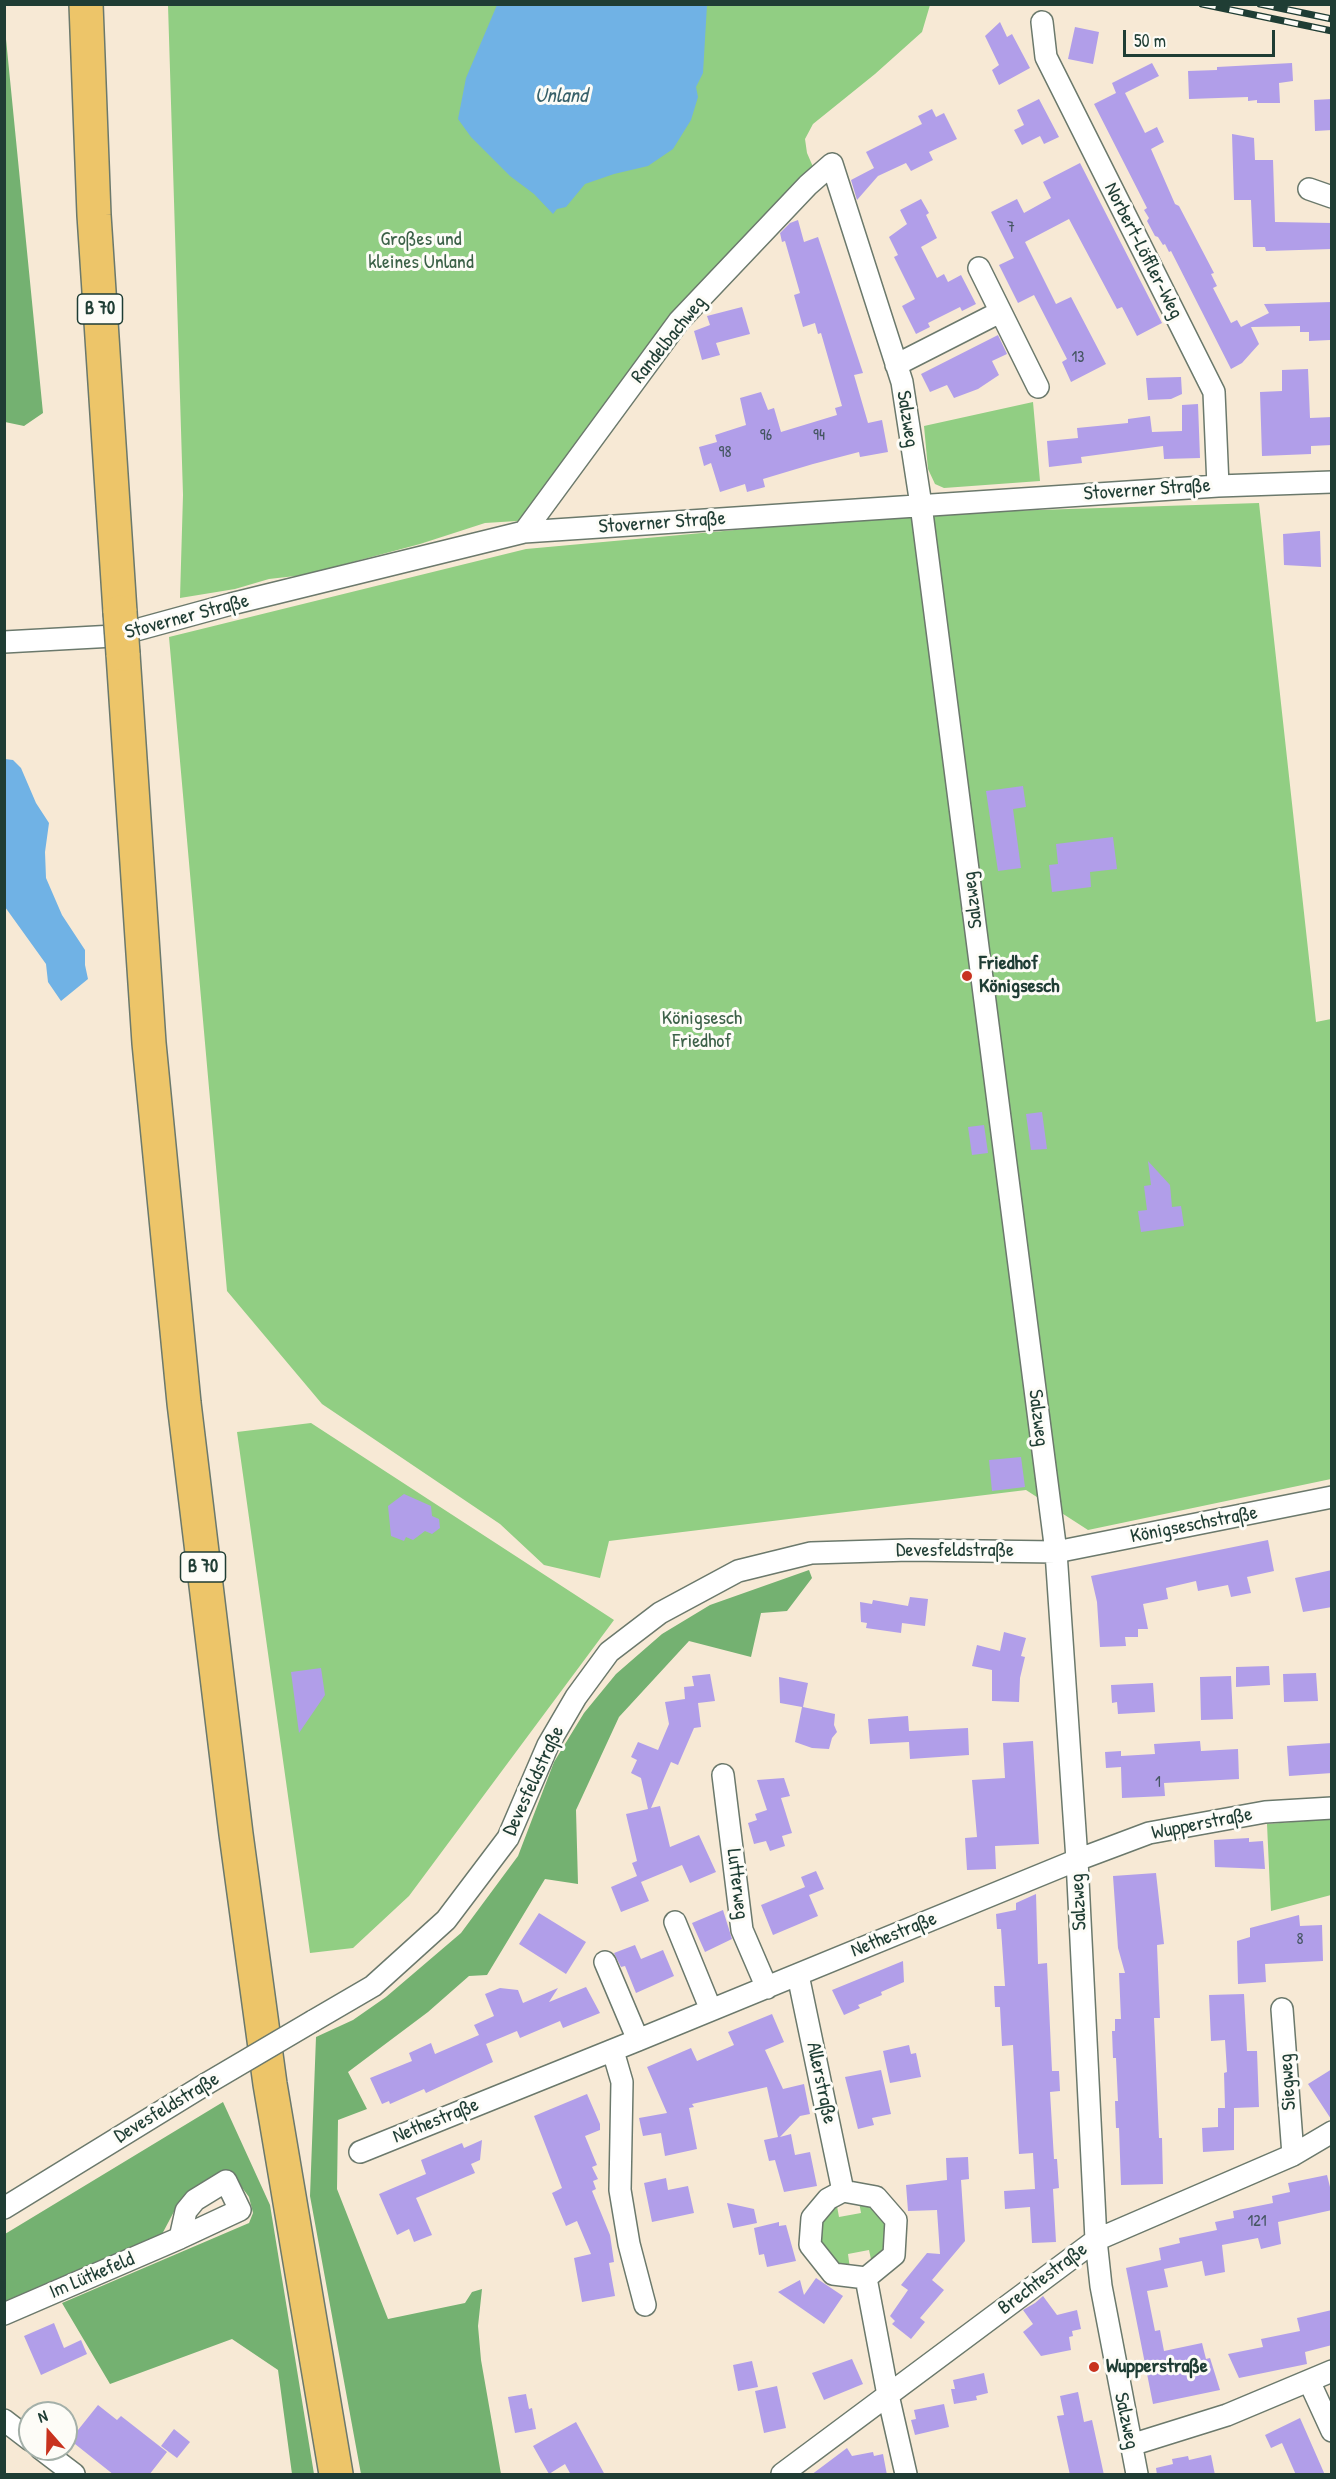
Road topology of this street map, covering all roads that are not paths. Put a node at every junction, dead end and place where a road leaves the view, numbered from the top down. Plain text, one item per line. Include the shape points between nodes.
1 (86, 4) edge
2 (1042, 22) dead end
3 (832, 164) joint
4 (1309, 189) dead end
5 (1332, 197) edge
6 (979, 268) dead end
7 (1000, 312) junction
8 (896, 365) junction
9 (1038, 387) dead end
10 (1332, 482) edge
11 (1218, 486) junction
12 (921, 505) junction
13 (524, 532) junction
14 (4, 642) edge
15 (1332, 1497) edge
16 (1056, 1552) junction
17 (723, 1775) dead end
18 (1332, 1808) edge
19 (1077, 1860) junction
20 (675, 1922) dead end
21 (605, 1962) dead end
22 (798, 1975) junction
23 (767, 1988) junction
24 (1282, 2009) dead end
25 (711, 2010) junction
26 (638, 2040) junction
27 (613, 2051) junction
28 (1332, 2132) edge
29 (360, 2152) dead end
30 (1293, 2156) junction
31 (843, 2191) junction
32 (4, 2208) edge
33 (180, 2238) dead end
34 (1096, 2240) junction
35 (866, 2278) junction
36 (645, 2305) dead end
37 (4, 2314) edge
38 (1332, 2371) edge
39 (1309, 2381) junction
40 (888, 2395) junction
41 (4, 2420) edge
42 (18, 2431) edge
43 (1332, 2431) edge
44 (1131, 2445) junction
45 (57, 2461) edge
46 (74, 2475) edge
47 (336, 2475) edge
48 (782, 2475) edge
49 (906, 2475) edge
50 (1137, 2475) edge

1 - 47 highway, B 70, bridge via 94,215 149,1043 183,1403 270,2085
2 - 11 street, Norbert-Löffler-Weg via 1046,57 1214,392
3 - 8 street, Salzweg
3 - 13 street, Randelbachweg via 679,321
4 - 5 street
6 - 7 street
7 - 8 street, Salzweg
7 - 9 street
8 - 12 street, Salzweg
10 - 11 street, Stoverner Straße
11 - 12 street, Stoverner Straße
12 - 13 street, Stoverner Straße
12 - 16 street, Salzweg
13 - 14 street, Stoverner Straße via 114,636
15 - 16 street, Königseschstraße
16 - 19 street, Salzweg
16 - 32 street, Devesfeldstraße, bridge via 811,1553 738,1571 660,1613 609,1652 576,1697 548,1745 508,1838 446,1920 373,1986
17 - 23 street, Lutterweg via 742,1930
18 - 19 street, Wupperstraße via 1264,1812 1149,1833
19 - 22 street, Nethestraße
19 - 34 street, Salzweg
20 - 25 street
21 - 26 street
22 - 23 street, Nethestraße
22 - 31 street, Allerstraße
23 - 25 street, Nethestraße
24 - 30 street, Siegweg
25 - 26 street, Nethestraße
26 - 27 street, Nethestraße
27 - 29 street, Nethestraße
27 - 36 street via 622,2082 620,2190
28 - 30 street, Brechtestraße
30 - 34 street, Brechtestraße
31 - 35 street via 876,2197 896,2220 894,2255
31 - 35 street via 828,2199 812,2218 810,2245 832,2274
33 - 37 street, Im Lütkefeld
34 - 40 street, Brechtestraße
34 - 44 street, Salzweg
35 - 40 street
38 - 39 street
39 - 43 street
39 - 44 street via 1227,2415
40 - 48 street, Brechtestraße
40 - 49 street
41 - 42 street
44 - 50 street, Salzweg
45 - 46 street

